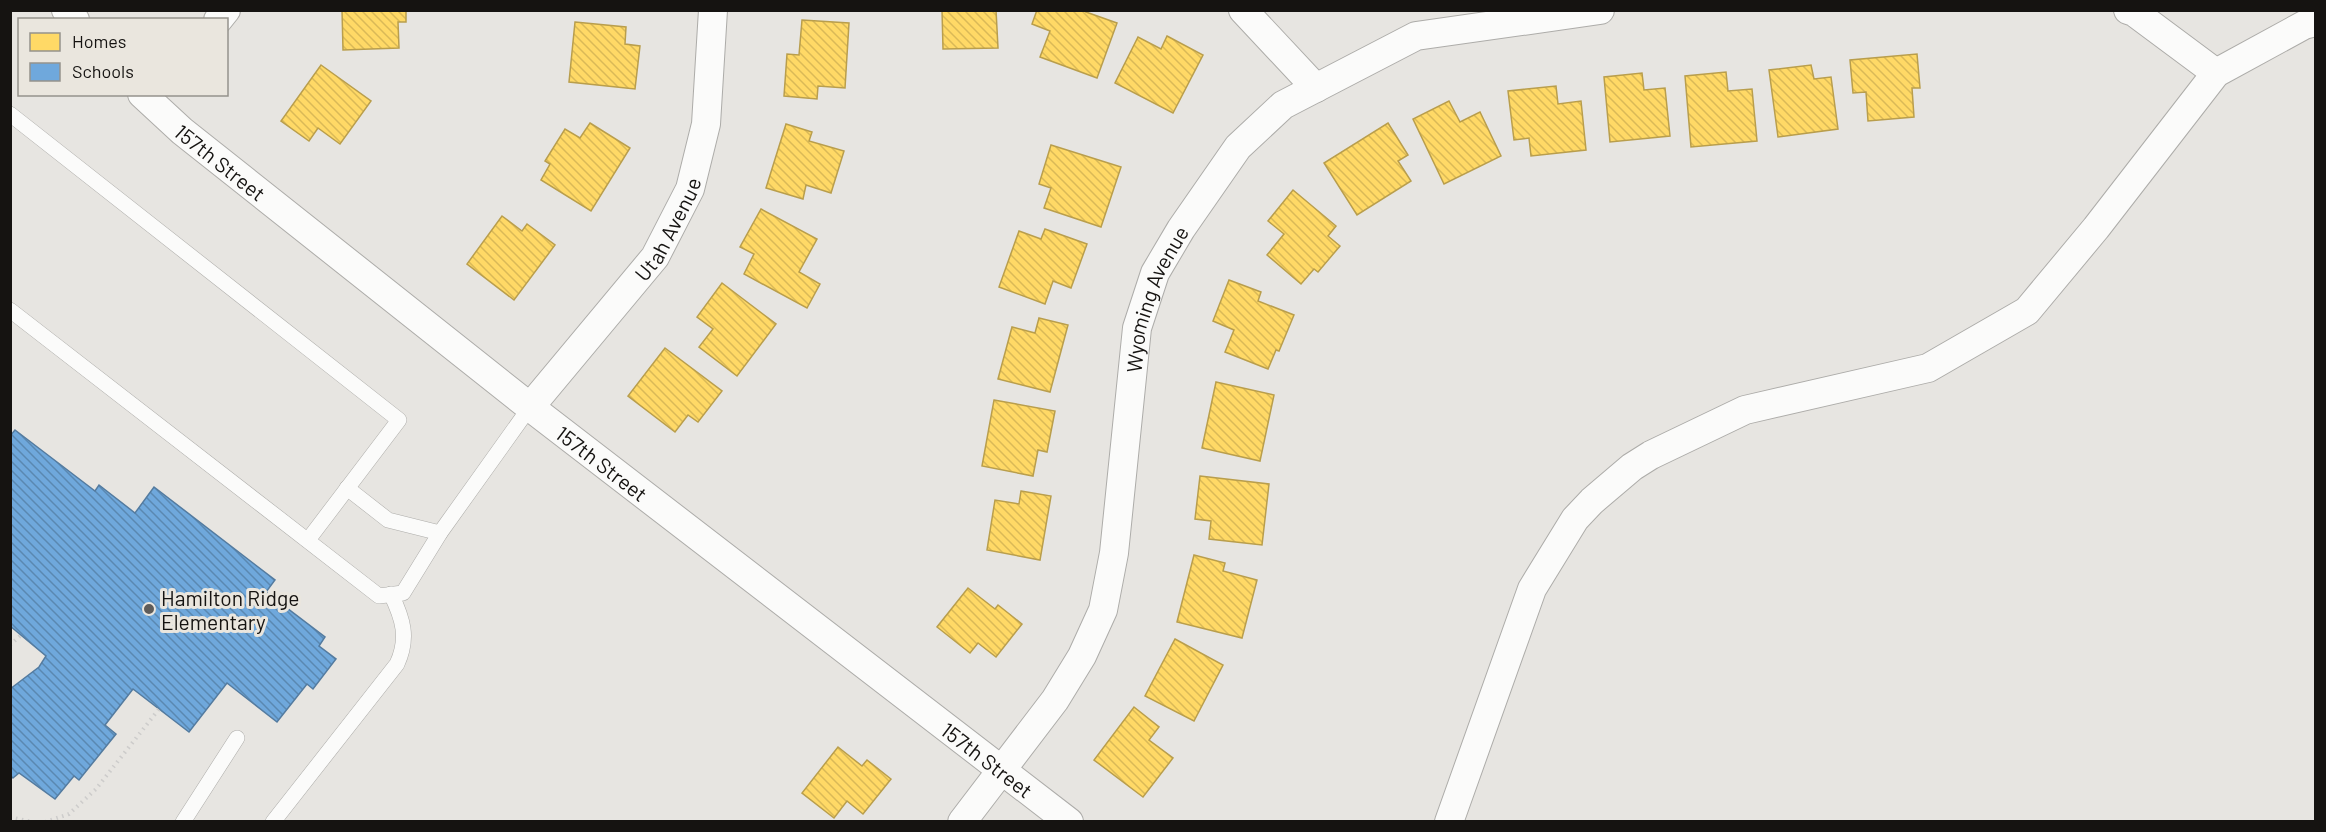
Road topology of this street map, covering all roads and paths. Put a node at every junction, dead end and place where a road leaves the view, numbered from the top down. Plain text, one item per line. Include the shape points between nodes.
1 (713, 10) edge
2 (1243, 10) edge
3 (1600, 10) edge
4 (2128, 10) edge
5 (2316, 22) edge
6 (2216, 73) junction
7 (1316, 88) junction
8 (147, 96) edge
9 (10, 114) edge
10 (10, 309) edge
11 (530, 407) junction
12 (347, 488) junction
13 (440, 533) junction
14 (308, 540) junction
15 (391, 594) junction
16 (21, 635) dead end
17 (10, 645) edge
18 (159, 709) dead end
19 (237, 738) dead end
20 (1002, 769) junction
21 (10, 818) edge
22 (32, 822) edge
23 (45, 822) edge
24 (183, 822) edge
25 (273, 822) edge
26 (962, 822) edge
27 (1069, 822) edge
28 (1449, 822) edge

1 - 11 street, Utah Avenue via 705,124 690,189 655,257
2 - 7 street
3 - 7 street, Wyoming Avenue via 1416,36
4 - 6 street
5 - 6 street
6 - 28 street via 2027,311 1928,368 1745,410 1651,455 1592,501 1575,519 1532,589
7 - 20 street, Wyoming Avenue via 1283,105 1238,147 1180,229 1155,273 1137,328 1114,553 1103,610 1082,656 1055,700
8 - 11 street, 157th Street via 182,131
9 - 12 lane via 399,420
10 - 14 lane
11 - 13 lane
11 - 20 street, 157th Street
12 - 13 lane via 388,520
12 - 14 lane
13 - 15 lane via 403,593
14 - 15 lane via 379,596
15 - 25 lane via 405,632 397,664
16 - 17 path
18 - 23 path via 96,789 69,814
19 - 24 lane
20 - 26 street, Wyoming Avenue
20 - 27 street, 157th Street
21 - 22 path

